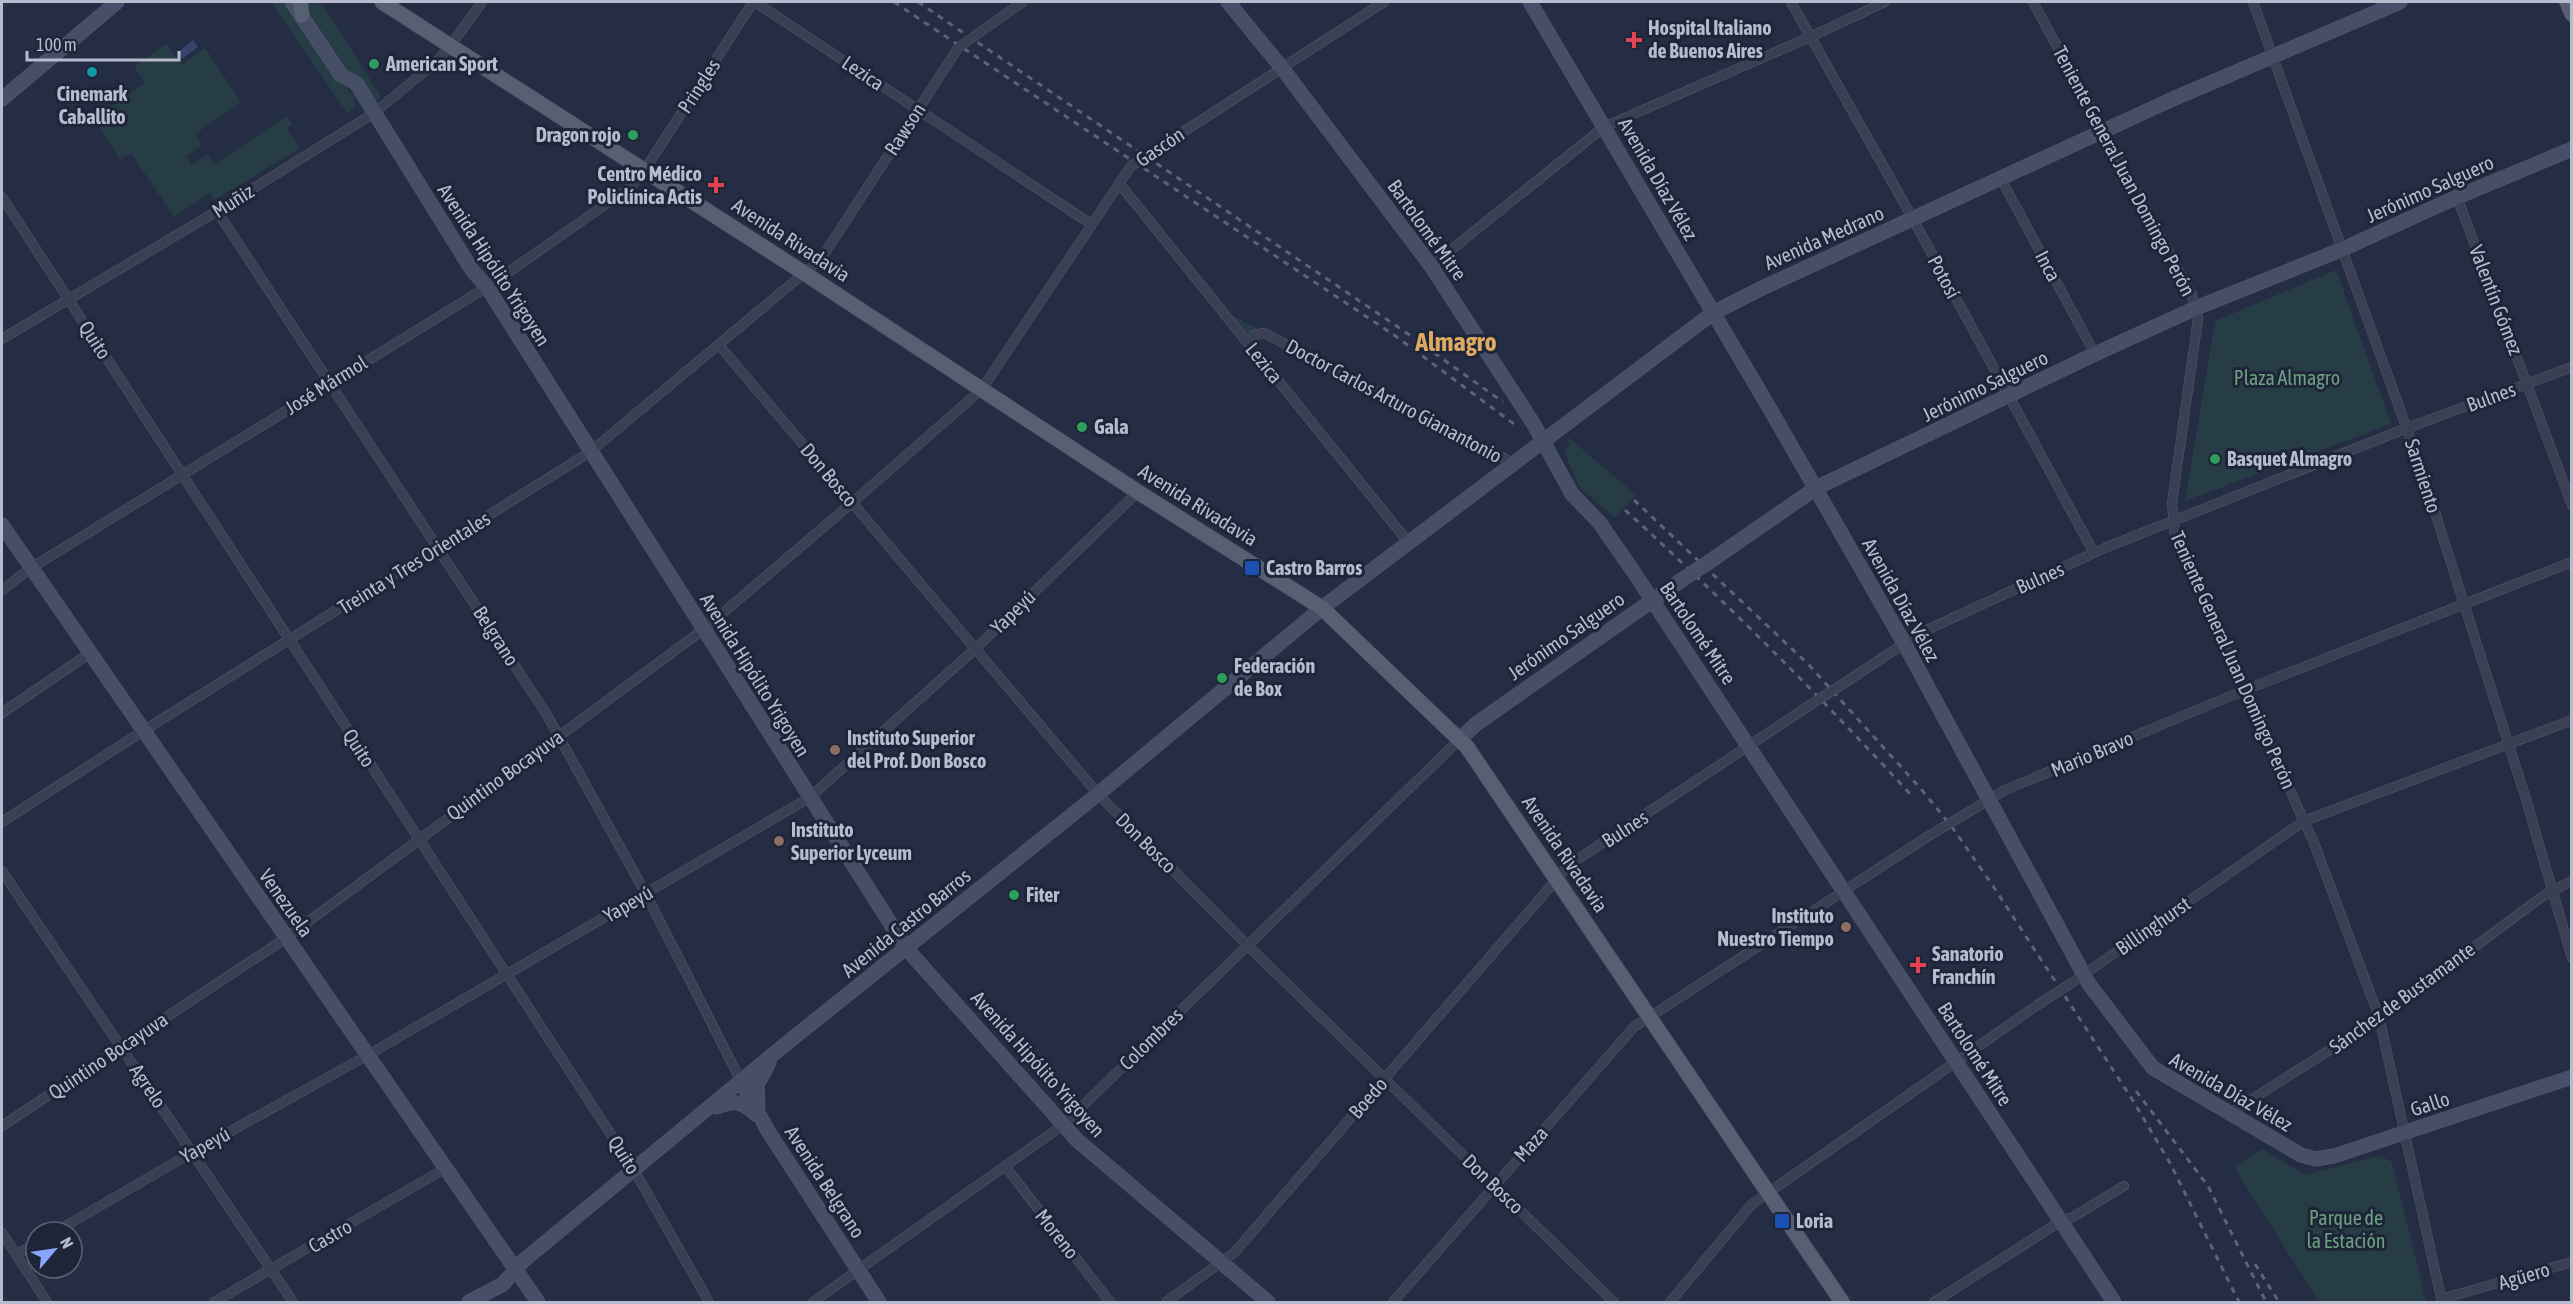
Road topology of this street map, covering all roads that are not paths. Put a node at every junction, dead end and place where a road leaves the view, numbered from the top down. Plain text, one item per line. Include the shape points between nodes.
1 (117, 2) edge
2 (292, 2) edge
3 (382, 2) edge
4 (482, 2) edge
5 (754, 2) edge
6 (1023, 2) edge
7 (1228, 2) edge
8 (1384, 2) edge
9 (1530, 2) edge
10 (1791, 2) edge
11 (1885, 2) edge
12 (2033, 2) edge
13 (2253, 2) edge
14 (2400, 2) edge
15 (2566, 2) edge
16 (301, 8) edge
17 (2571, 14) edge
18 (1810, 37) junction
19 (451, 45) junction
20 (2273, 55) junction
21 (1282, 68) junction
22 (2, 99) edge
23 (918, 110) junction
24 (374, 113) junction
25 (1604, 127) junction
26 (2103, 131) junction
27 (2571, 149) edge
28 (644, 171) junction
29 (2001, 179) junction
30 (1119, 183) junction
31 (2, 197) edge
32 (2457, 197) junction
33 (217, 211) junction
34 (1913, 219) junction
35 (1091, 224) junction
36 (2343, 249) junction
37 (1431, 266) junction
38 (804, 273) junction
39 (487, 287) junction
40 (68, 298) junction
41 (2196, 308) junction
42 (1713, 313) junction
43 (2, 339) edge
44 (719, 345) junction
45 (1250, 346) junction
46 (2095, 354) junction
47 (2571, 367) edge
48 (330, 382) junction
49 (2528, 384) junction
50 (982, 389) junction
51 (2008, 396) junction
52 (2408, 428) junction
53 (1544, 440) junction
54 (590, 452) junction
55 (1513, 464) junction
56 (181, 474) junction
57 (1815, 488) junction
58 (1138, 492) junction
59 (853, 502) junction
60 (2571, 505) edge
61 (2172, 520) junction
62 (2, 525) edge
63 (1409, 543) junction
64 (439, 548) junction
65 (2094, 553) junction
66 (2571, 562) edge
67 (31, 568) junction
68 (2, 590) edge
69 (1652, 600) junction
70 (2465, 603) junction
71 (1322, 608) junction
72 (704, 629) junction
73 (289, 642) junction
74 (1904, 643) junction
75 (975, 649) junction
76 (90, 653) junction
77 (2245, 690) junction
78 (2, 713) edge
79 (2571, 720) edge
80 (143, 731) junction
81 (559, 735) junction
82 (1460, 739) junction
83 (2508, 743) junction
84 (1750, 746) junction
85 (1098, 794) junction
86 (809, 798) junction
87 (1988, 800) junction
88 (2304, 821) junction
89 (2, 822) edge
90 (419, 839) junction
91 (2, 871) edge
92 (1557, 881) junction
93 (2571, 882) edge
94 (2553, 889) junction
95 (1845, 890) junction
96 (646, 894) junction
97 (286, 938) junction
98 (1247, 945) junction
99 (906, 948) junction
100 (2571, 958) edge
101 (507, 975) junction
102 (2078, 978) junction
103 (1649, 1017) junction
104 (2379, 1017) junction
105 (122, 1047) junction
106 (782, 1047) junction
107 (368, 1055) junction
108 (1956, 1061) junction
109 (2571, 1077) edge
110 (1385, 1079) junction
111 (741, 1081) junction
112 (2230, 1113) junction
113 (759, 1114) junction
114 (699, 1117) junction
115 (1063, 1125) junction
116 (2, 1126) edge
117 (768, 1131) junction
118 (2403, 1133) junction
119 (193, 1152) junction
120 (2301, 1155) joint
121 (1005, 1166) junction
122 (446, 1168) junction
123 (634, 1170) junction
124 (1494, 1185) junction
125 (2124, 1186) dead end
126 (1768, 1193) junction
127 (76, 1220) edge
128 (2061, 1221) junction
129 (2, 1233) edge
130 (24, 1250) edge
131 (16, 1255) junction
132 (1220, 1262) junction
133 (2571, 1262) edge
134 (516, 1269) junction
135 (271, 1270) junction
136 (858, 1270) junction
137 (2442, 1301) edge
138 (47, 1302) edge
139 (214, 1302) edge
140 (293, 1302) edge
141 (470, 1302) edge
142 (538, 1302) edge
143 (709, 1302) edge
144 (813, 1302) edge
145 (879, 1302) edge
146 (1110, 1302) edge
147 (1166, 1302) edge
148 (1268, 1302) edge
149 (1393, 1302) edge
150 (1614, 1302) edge
151 (1670, 1302) edge
152 (1842, 1302) edge
153 (1934, 1302) edge
154 (2114, 1302) edge

1 - 22 main road
2 - 16 main road, Avenida Hipólito Yrigoyen
3 - 19 main road, Avenida Rivadavia
4 - 19 street, Muñiz
5 - 23 street, Lezica
5 - 28 street, Pringles
6 - 23 street, Rawson, bridge via 958,48
7 - 21 main road, Bartolomé Mitre
8 - 21 street, Gascón
9 - 25 main road, Avenida Díaz Vélez
10 - 18 street, Potosí
11 - 18 street
12 - 26 street, Teniente General Juan Domingo Perón
13 - 20 street, Sarmiento
14 - 20 main road, Avenida Medrano
15 - 17 main road
16 - 24 main road, Avenida Hipólito Yrigoyen via 341,75 354,80
18 - 25 street
18 - 34 street, Potosí
19 - 24 street, Muñiz
19 - 28 main road, Avenida Rivadavia
20 - 26 main road, Avenida Medrano
20 - 36 street, Sarmiento
21 - 30 street, Gascón, bridge via 1131,166
21 - 37 main road, Bartolomé Mitre
23 - 35 street, Lezica
23 - 38 street, Rawson via 820,260
24 - 33 street, Muñiz
24 - 39 main road, Avenida Hipólito Yrigoyen via 472,270
25 - 37 street
25 - 42 main road, Avenida Díaz Vélez
26 - 29 main road, Avenida Medrano
26 - 41 street, Teniente General Juan Domingo Perón
27 - 32 main road, Jerónimo Salguero
28 - 38 main road, Avenida Rivadavia
28 - 39 street, José Mármol via 632,186
29 - 34 main road, Avenida Medrano
29 - 46 street, Inca
30 - 35 street, Gascón
30 - 45 street, Lezica
31 - 40 street, Quito
32 - 36 main road, Jerónimo Salguero
32 - 49 street, Valentín Gómez
33 - 40 street, Muñiz
33 - 48 street, Belgrano
34 - 42 main road, Avenida Medrano
34 - 51 street, Potosí
35 - 50 street, Gascón
36 - 41 main road, Jerónimo Salguero
36 - 52 street, Sarmiento
37 - 53 main road, Bartolomé Mitre
38 - 44 street, Treinta y Tres Orientales
38 - 50 main road, Avenida Rivadavia
39 - 48 street, José Mármol
39 - 54 main road, Avenida Hipólito Yrigoyen
40 - 43 street, Muñiz
40 - 56 street, Quito
41 - 46 main road, Jerónimo Salguero
41 - 61 street, Teniente General Juan Domingo Perón via 2197,329
42 - 53 main road, Avenida Medrano
42 - 57 main road, Avenida Díaz Vélez
44 - 54 street, Treinta y Tres Orientales
44 - 59 street, Don Bosco
45 - 55 street, Doctor Carlos Arturo Gianantonio via 1254,335 1264,333
45 - 63 street, Lezica
46 - 51 main road, Jerónimo Salguero
47 - 49 street, Bulnes
48 - 56 street, José Mármol
48 - 64 street, Belgrano
49 - 52 street, Bulnes
49 - 60 street, Valentín Gómez
50 - 58 main road, Avenida Rivadavia
50 - 59 street, Quintino Bocayuva
51 - 57 main road, Jerónimo Salguero
51 - 65 street, Potosí
52 - 61 street, Bulnes
52 - 70 street, Sarmiento
53 - 55 main road, Avenida Medrano
53 - 69 main road, Bartolomé Mitre via 1572,494 1599,522
54 - 64 street, Treinta y Tres Orientales
54 - 72 main road, Avenida Hipólito Yrigoyen
55 - 63 main road, Avenida Medrano
56 - 67 street, José Mármol
56 - 73 street, Quito
57 - 69 main road, Jerónimo Salguero, bridge
57 - 74 main road, Avenida Díaz Vélez
58 - 71 main road, Avenida Rivadavia
58 - 75 street, Yapeyú
59 - 72 street, Quintino Bocayuva
59 - 75 street, Don Bosco
61 - 65 street, Bulnes
61 - 77 street, Teniente General Juan Domingo Perón via 2175,537
62 - 67 main road, Venezuela
63 - 71 main road, Avenida Medrano
64 - 73 street, Treinta y Tres Orientales
64 - 81 street, Belgrano
65 - 74 street, Bulnes
66 - 70 street, Mario Bravo
67 - 68 street, José Mármol
67 - 76 main road, Venezuela
69 - 82 main road, Jerónimo Salguero
69 - 84 main road, Bartolomé Mitre
70 - 77 street, Mario Bravo
70 - 83 street, Sarmiento
71 - 82 main road, Avenida Rivadavia
71 - 85 main road, Avenida Castro Barros
72 - 81 street, Quintino Bocayuva
72 - 86 main road, Avenida Hipólito Yrigoyen
73 - 80 street, Treinta y Tres Orientales
73 - 90 street, Quito
74 - 84 street, Bulnes, bridge
74 - 87 main road, Avenida Díaz Vélez
75 - 85 street, Don Bosco
75 - 86 street, Yapeyú
76 - 78 street
76 - 80 main road, Venezuela
77 - 87 street, Mario Bravo
77 - 88 street, Teniente General Juan Domingo Perón
79 - 83 street, Billinghurst
80 - 89 street, Treinta y Tres Orientales
80 - 97 main road, Venezuela
81 - 90 street, Quintino Bocayuva
81 - 96 street, Belgrano
82 - 92 main road, Avenida Rivadavia
82 - 98 street, Colombres
83 - 88 street, Billinghurst
83 - 94 street, Sarmiento
84 - 92 street, Bulnes via 1569,865
84 - 95 main road, Bartolomé Mitre
85 - 98 street, Don Bosco
85 - 99 main road, Avenida Castro Barros
86 - 96 street, Yapeyú
86 - 99 main road, Avenida Hipólito Yrigoyen
87 - 95 street, Mario Bravo, bridge
87 - 102 main road, Avenida Díaz Vélez
88 - 102 street, Billinghurst
88 - 104 street, Teniente General Juan Domingo Perón
90 - 97 street, Quintino Bocayuva
90 - 101 street, Quito
91 - 105 street, Agrelo
92 - 103 main road, Avenida Rivadavia
92 - 110 street, Boedo
93 - 94 street, Sánchez de Bustamante
94 - 100 street, Sarmiento
94 - 104 street, Sánchez de Bustamante
95 - 103 street, Mario Bravo
95 - 108 main road, Bartolomé Mitre
96 - 101 street, Yapeyú
96 - 111 street, Belgrano
97 - 105 street, Quintino Bocayuva
97 - 107 main road, Venezuela
98 - 110 street, Don Bosco
98 - 115 street, Colombres
99 - 106 main road, Avenida Castro Barros
99 - 115 main road, Avenida Hipólito Yrigoyen
101 - 107 street, Yapeyú
101 - 123 street, Quito
102 - 108 street, Billinghurst, bridge
102 - 112 main road, Avenida Díaz Vélez via 2153,1068
103 - 124 street, Maza via 1634,1027
103 - 126 main road, Avenida Rivadavia
104 - 112 street, Sánchez de Bustamante
104 - 118 street, Teniente General Juan Domingo Perón
105 - 116 street, Quintino Bocayuva
105 - 119 street, Agrelo
106 - 111 main road, Avenida Castro Barros
106 - 113 main road via 758,1081
107 - 119 street, Yapeyú
107 - 122 main road, Venezuela
108 - 126 street, Billinghurst
108 - 128 main road, Bartolomé Mitre
109 - 118 main road, Gallo
110 - 124 street, Don Bosco
110 - 132 street, Boedo via 1234,1252
111 - 113 main road, Avenida Belgrano
111 - 114 main road, Avenida Castro Barros
112 - 120 main road, Avenida Díaz Vélez
113 - 117 main road, Avenida Belgrano
114 - 117 main road via 736,1102 750,1109
114 - 123 main road, Avenida Castro Barros
115 - 121 street, Colombres
115 - 132 main road, Avenida Hipólito Yrigoyen
117 - 136 main road, Avenida Belgrano
118 - 120 main road, Gallo via 2322,1159
118 - 137 street, Teniente General Juan Domingo Perón
119 - 127 street, Yapeyú
119 - 135 street, Agrelo
121 - 136 street, Colombres
121 - 146 street, Moreno
122 - 134 main road, Venezuela
122 - 135 street, Castro
123 - 134 main road, Avenida Castro Barros
123 - 143 street, Quito
124 - 149 street, Maza
124 - 150 street, Don Bosco
125 - 128 street
126 - 151 street, Billinghurst via 1752,1204
126 - 152 main road, Avenida Rivadavia
128 - 153 street
128 - 154 main road, Bartolomé Mitre
129 - 131 street
130 - 131 street
131 - 138 street
132 - 147 street, Boedo
132 - 148 main road, Avenida Hipólito Yrigoyen
133 - 137 street, Agüero
134 - 141 main road via 503,1284
134 - 142 main road, Venezuela
135 - 139 street, Castro
135 - 140 street, Agrelo
136 - 144 street, Colombres
136 - 145 main road, Avenida Belgrano

